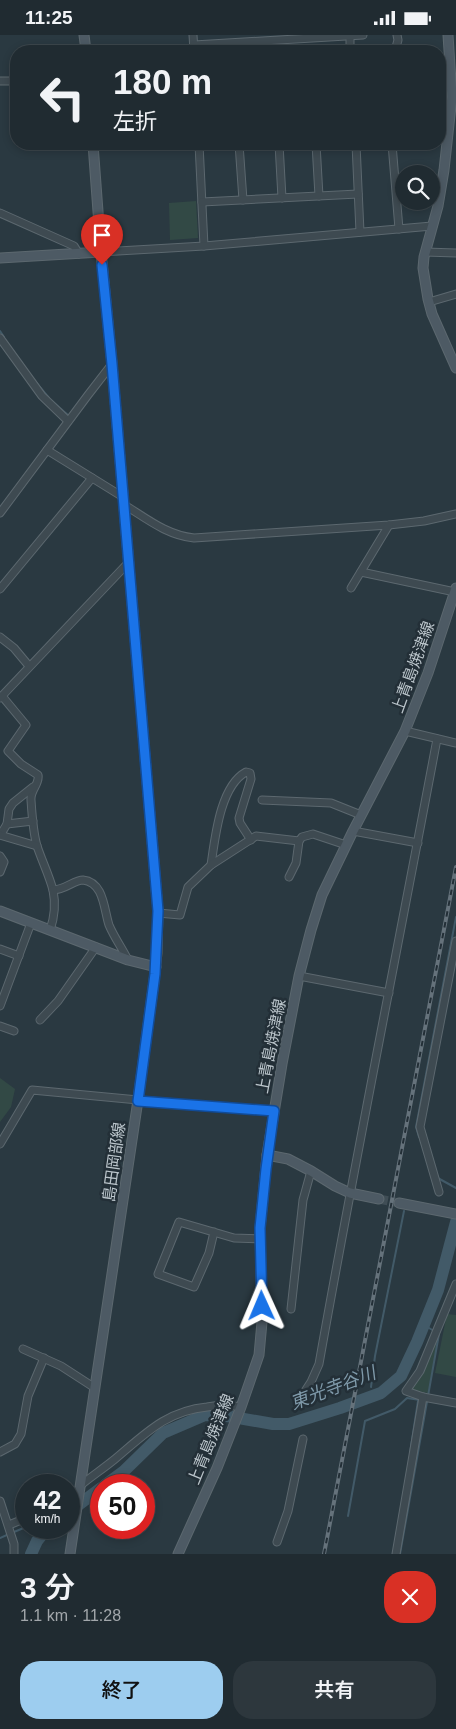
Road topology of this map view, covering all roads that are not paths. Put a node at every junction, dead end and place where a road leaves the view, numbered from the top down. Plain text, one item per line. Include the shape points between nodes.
1 (350, 35) edge
2 (363, 35) edge
3 (448, 35) edge
4 (230, 45) edge
5 (453, 78) edge
6 (93, 150) edge
7 (199, 150) edge
8 (239, 150) edge
9 (279, 150) edge
10 (316, 150) edge
11 (356, 150) edge
12 (392, 150) edge
13 (358, 193) junction
14 (319, 196) junction
15 (282, 198) junction
16 (243, 200) junction
17 (202, 202) junction
18 (0, 213) edge
19 (432, 227) junction
20 (399, 229) junction
21 (360, 232) junction
22 (204, 246) junction
23 (101, 252) junction
24 (425, 252) junction
25 (456, 253) edge
26 (79, 254) junction
27 (0, 258) edge
28 (456, 294) edge
29 (428, 302) junction
30 (0, 339) edge
31 (112, 364) junction
32 (456, 367) edge
33 (68, 421) junction
34 (47, 450) junction
35 (92, 478) junction
36 (123, 500) junction
37 (0, 513) edge
38 (456, 514) edge
39 (389, 525) junction
40 (128, 563) junction
41 (361, 572) junction
42 (351, 588) dead end
43 (0, 589) edge
44 (456, 589) edge
45 (0, 637) edge
46 (29, 666) junction
47 (1, 697) edge
48 (405, 731) junction
49 (437, 739) junction
50 (456, 743) edge
51 (37, 783) junction
52 (262, 800) dead end
53 (361, 815) junction
54 (33, 821) junction
55 (7, 824) junction
56 (353, 831) junction
57 (0, 834) edge
58 (251, 839) junction
59 (299, 841) junction
60 (418, 843) junction
61 (346, 845) junction
62 (37, 846) junction
63 (0, 856) edge
64 (211, 865) junction
65 (0, 872) edge
66 (289, 877) dead end
67 (53, 890) junction
68 (0, 911) edge
69 (158, 913) junction
70 (31, 923) junction
71 (50, 930) junction
72 (456, 941) edge
73 (96, 947) junction
74 (0, 949) edge
75 (19, 956) junction
76 (128, 959) junction
77 (156, 967) junction
78 (299, 977) junction
79 (389, 993) junction
80 (0, 1006) edge
81 (40, 1020) dead end
82 (0, 1026) edge
83 (14, 1031) dead end
84 (138, 1101) junction
85 (274, 1111) junction
86 (0, 1144) edge
87 (267, 1155) junction
88 (311, 1171) junction
89 (439, 1192) dead end
90 (350, 1193) junction
91 (379, 1199) tunnel mouth
92 (399, 1203) tunnel mouth
93 (456, 1214) edge
94 (214, 1232) junction
95 (260, 1239) junction
96 (456, 1284) edge
97 (291, 1309) dead end
98 (23, 1349) dead end
99 (44, 1358) junction
100 (95, 1389) junction
101 (424, 1397) junction
102 (298, 1402) dead end
103 (456, 1403) edge
104 (242, 1407) junction
105 (303, 1439) dead end
106 (0, 1452) edge
107 (80, 1487) joint
108 (0, 1501) edge
109 (15, 1523) edge
110 (9, 1525) junction
111 (72, 1539) edge
112 (277, 1542) dead end
113 (14, 1554) edge
114 (70, 1554) edge
115 (178, 1554) edge
116 (396, 1554) edge

1 - 2 street
1 - 4 street
3 - 5 main road
5 - 19 main road via 444,170
6 - 23 main road, 島田岡部線
7 - 17 street
8 - 16 street
9 - 15 street
10 - 14 street
11 - 13 street
12 - 20 street
13 - 14 street
13 - 21 street
14 - 15 street
15 - 16 street
16 - 17 street
17 - 22 street
18 - 26 street via 74,246
19 - 20 street
19 - 24 main road
20 - 21 street
21 - 22 street
22 - 23 street
23 - 26 main road
23 - 31 main road, 島田岡部線
24 - 25 street
24 - 29 main road via 423,268
26 - 27 main road
28 - 29 street
29 - 32 main road
30 - 33 street via 42,396
31 - 33 street
31 - 36 main road, 島田岡部線
33 - 34 street
34 - 35 street
34 - 37 street
35 - 36 street
35 - 43 street
36 - 39 street via 168,532 194,538
36 - 40 main road, 島田岡部線
38 - 39 street
39 - 41 street
40 - 46 street
40 - 69 main road, 島田岡部線
41 - 42 street
41 - 44 street
44 - 48 main road, 上青島焼津線
45 - 46 street
46 - 47 street
47 - 51 street via 26,725 8,751 38,775
48 - 49 street
48 - 53 main road, 上青島焼津線
49 - 50 street
49 - 60 street
51 - 54 street via 30,797
51 - 55 street via 13,803
52 - 53 street via 331,803
53 - 56 main road, 上青島焼津線
54 - 55 street
54 - 62 street
55 - 57 street
56 - 60 street
56 - 61 main road, 上青島焼津線
57 - 62 street
58 - 59 street via 256,836
58 - 64 street
58 - 64 street via 239,818 251,779 250,773 246,772 228,793 220,814
59 - 61 street via 313,835
59 - 66 street via 296,863
60 - 79 street
61 - 78 main road, 上青島焼津線 via 322,895
62 - 67 street
63 - 65 street via 4,862
64 - 69 street via 188,887 180,915
67 - 71 street via 56,903
67 - 76 street via 83,880 95,887 103,897 109,924
68 - 70 main road
69 - 77 main road, 島田岡部線
70 - 71 main road
70 - 75 street
71 - 73 main road
72 - 89 street via 420,1127
73 - 76 main road
73 - 81 street via 58,1001
74 - 75 street
75 - 80 street
76 - 77 main road
77 - 84 main road, 島田岡部線
78 - 79 street
78 - 85 main road, 上青島焼津線
79 - 90 street
82 - 83 street
84 - 85 street
84 - 86 street via 32,1089
84 - 100 main road, 島田岡部線
85 - 87 main road, 上青島焼津線
87 - 88 main road via 288,1159
87 - 95 main road, 上青島焼津線
88 - 90 main road
88 - 97 street via 303,1200
90 - 91 main road
90 - 102 street via 319,1364
92 - 93 main road
94 - 94 street via 180,1222 158,1274 194,1287
94 - 95 street via 234,1238
95 - 104 main road, 上青島焼津線 via 262,1322 259,1355
96 - 101 street via 420,1371 406,1391
98 - 99 street
99 - 100 street
99 - 106 street via 28,1396 21,1434 15,1444
100 - 107 main road, 島田岡部線
101 - 103 street
101 - 116 street
104 - 107 street via 228,1404 202,1407 167,1418
104 - 115 main road, 上青島焼津線
105 - 112 street via 288,1511
108 - 110 street
109 - 110 street
110 - 113 street
111 - 114 main road, 島田岡部線

